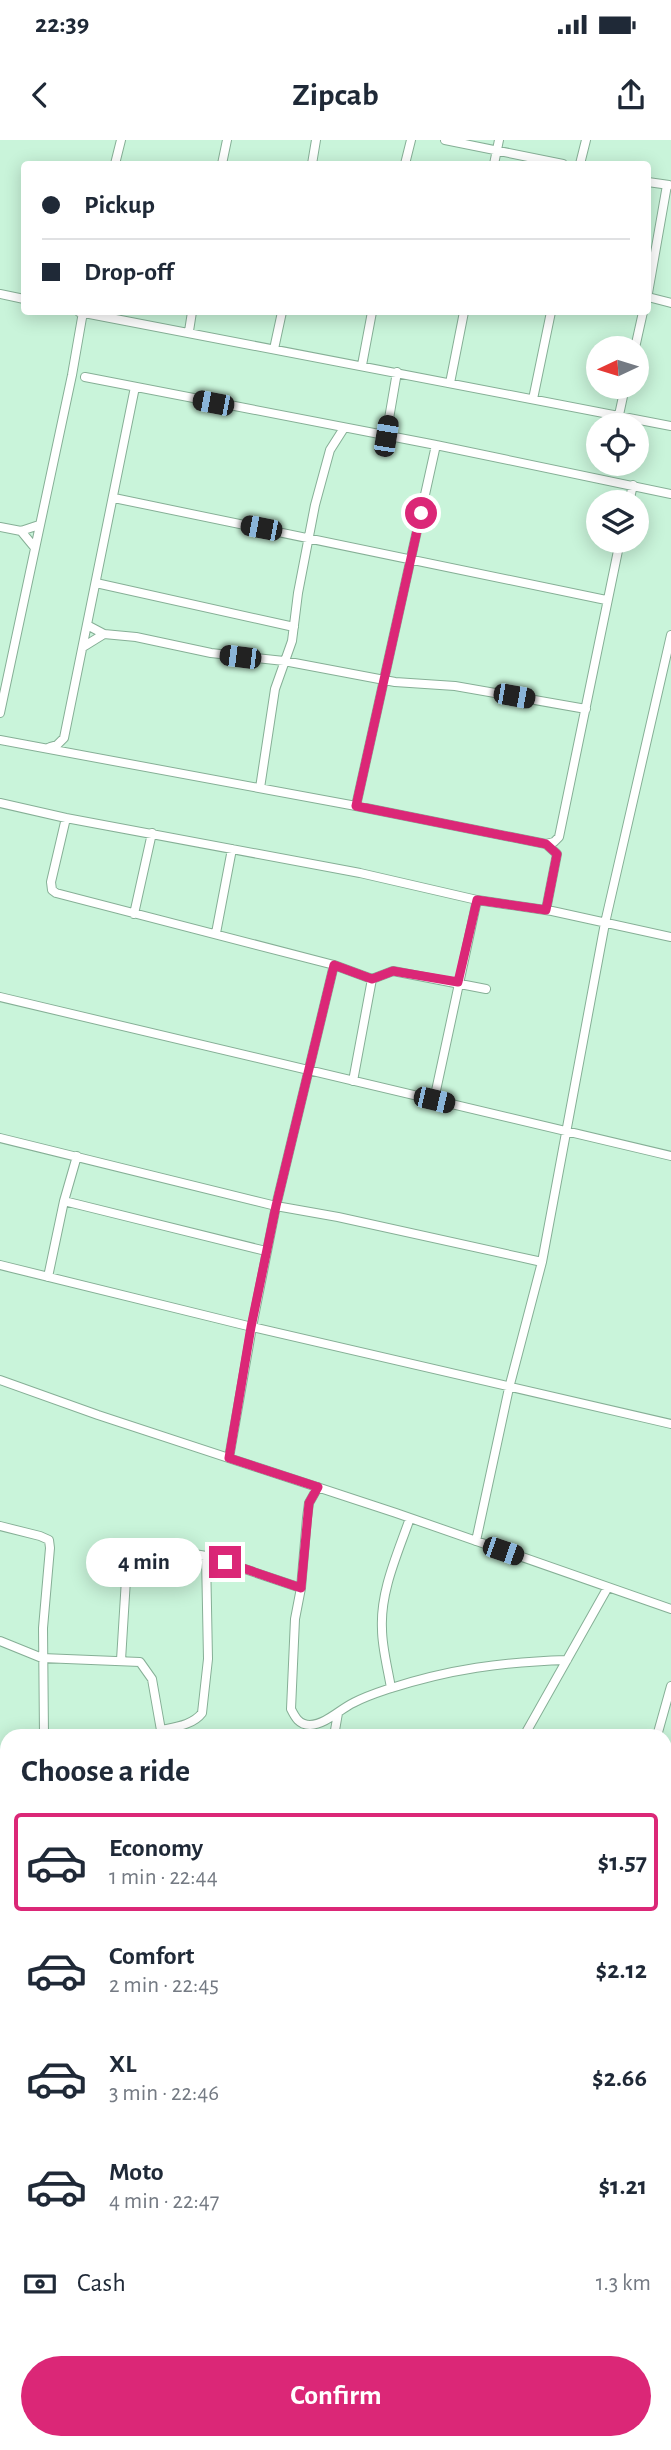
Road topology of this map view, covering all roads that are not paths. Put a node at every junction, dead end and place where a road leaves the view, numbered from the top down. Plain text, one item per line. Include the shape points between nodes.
1 (121, 140) edge
2 (227, 140) edge
3 (316, 140) edge
4 (411, 140) edge
5 (445, 140) edge
6 (499, 140) edge
7 (586, 140) edge
8 (497, 151) junction
9 (116, 161) edge
10 (223, 161) edge
11 (312, 161) edge
12 (406, 161) edge
13 (495, 161) edge
14 (548, 161) edge
15 (581, 161) edge
16 (651, 182) edge
17 (669, 185) edge
18 (651, 279) edge
19 (0, 294) edge
20 (651, 296) edge
21 (21, 298) edge
22 (671, 303) edge
23 (80, 315) edge
24 (98, 315) edge
25 (192, 315) edge
26 (281, 315) edge
27 (371, 315) edge
28 (463, 315) edge
29 (550, 315) edge
30 (642, 315) edge
31 (189, 331) junction
32 (638, 336) edge
33 (274, 349) junction
34 (362, 365) junction
35 (397, 372) junction
36 (85, 377) dead end
37 (450, 383) junction
38 (135, 387) junction
39 (533, 399) junction
40 (608, 413) edge
41 (649, 421) edge
42 (671, 426) edge
43 (344, 428) junction
44 (386, 436) junction
45 (436, 445) junction
46 (633, 485) junction
47 (632, 490) edge
48 (671, 494) edge
49 (114, 498) junction
50 (39, 526) junction
51 (0, 527) edge
52 (21, 531) junction
53 (310, 538) junction
54 (35, 548) junction
55 (617, 553) edge
56 (411, 558) junction
57 (96, 583) junction
58 (606, 600) junction
59 (87, 625) junction
60 (293, 628) junction
61 (104, 634) junction
62 (671, 635) edge
63 (83, 647) junction
64 (669, 658) edge
65 (284, 661) junction
66 (384, 680) junction
67 (586, 709) junction
68 (0, 713) edge
69 (64, 738) junction
70 (0, 740) edge
71 (47, 748) junction
72 (77, 754) junction
73 (260, 788) junction
74 (0, 803) edge
75 (356, 806) junction
76 (66, 818) junction
77 (152, 833) junction
78 (546, 844) junction
79 (232, 849) junction
80 (477, 900) junction
81 (546, 910) junction
82 (134, 914) junction
83 (605, 923) junction
84 (216, 933) junction
85 (671, 937) edge
86 (334, 965) junction
87 (372, 979) junction
88 (458, 982) junction
89 (486, 989) dead end
90 (0, 997) edge
91 (307, 1070) junction
92 (353, 1081) junction
93 (434, 1100) junction
94 (566, 1132) junction
95 (0, 1138) edge
96 (77, 1156) junction
97 (671, 1156) edge
98 (64, 1201) junction
99 (276, 1206) junction
100 (266, 1251) junction
101 (542, 1262) junction
102 (0, 1265) edge
103 (48, 1278) junction
104 (251, 1327) junction
105 (0, 1380) edge
106 (509, 1388) junction
107 (671, 1424) edge
108 (229, 1458) junction
109 (318, 1487) junction
110 (410, 1518) junction
111 (0, 1526) edge
112 (477, 1541) junction
113 (206, 1556) junction
114 (608, 1587) junction
115 (301, 1588) junction
116 (671, 1609) edge
117 (0, 1641) edge
118 (42, 1658) junction
119 (121, 1660) junction
120 (567, 1660) junction
121 (671, 1686) edge
122 (391, 1688) junction
123 (669, 1700) edge
124 (338, 1713) junction
125 (44, 1729) edge
126 (161, 1729) edge
127 (173, 1729) edge
128 (335, 1729) edge
129 (528, 1729) edge
130 (659, 1729) edge

1 - 9 street
2 - 10 street
3 - 11 street
4 - 12 street
5 - 8 street
6 - 8 street
7 - 15 street
8 - 13 street
8 - 14 street
16 - 17 street
17 - 18 street
19 - 21 street
20 - 22 street
23 - 50 street
24 - 31 street
25 - 31 street
26 - 33 street
27 - 34 street
28 - 37 street
29 - 39 street
30 - 32 street
31 - 33 street
33 - 34 street
34 - 35 street
35 - 37 street
35 - 44 street
36 - 38 street
37 - 39 street
38 - 43 street
38 - 49 street
39 - 40 street
41 - 42 street
43 - 44 street
43 - 53 street via 330,450
44 - 45 street
45 - 46 street
45 - 56 street
46 - 47 street
46 - 48 street
49 - 53 street
49 - 57 street
50 - 52 street
50 - 54 street
51 - 52 street
52 - 54 street
53 - 56 street
53 - 60 street
54 - 68 street
55 - 58 street
56 - 58 street
56 - 66 street
57 - 59 street
57 - 60 street
58 - 67 street
59 - 61 street
59 - 63 street
60 - 65 street
61 - 63 street
61 - 65 street
62 - 64 street
63 - 69 street
64 - 83 street
65 - 66 street
65 - 73 street via 275,689
66 - 67 street via 455,686
66 - 75 street
67 - 78 street via 559,837
69 - 71 street
69 - 72 street
70 - 71 street
71 - 72 street
72 - 73 street
73 - 75 street
74 - 76 street
75 - 78 street
76 - 77 street
76 - 82 street via 52,890
77 - 79 street
77 - 82 street
78 - 81 street via 557,854
79 - 80 street
79 - 84 street
80 - 81 street
80 - 88 street
81 - 83 street
82 - 84 street
83 - 85 street
83 - 94 street
84 - 86 street
86 - 87 street
86 - 91 street
87 - 88 street via 393,971
87 - 92 street
88 - 89 street
88 - 93 street
90 - 91 street
91 - 92 street
91 - 99 street
92 - 93 street
93 - 94 street
94 - 97 street
94 - 101 street
95 - 96 street
96 - 98 street
96 - 99 street
98 - 100 street
98 - 103 street
99 - 100 street
99 - 101 street
100 - 104 street
101 - 106 street
102 - 103 street
103 - 104 street
104 - 106 street
104 - 108 street
105 - 108 street
106 - 107 street
106 - 112 street
108 - 109 street
109 - 110 street
109 - 115 street via 309,1503
110 - 112 street
110 - 122 street via 382,1613
111 - 118 street via 49,1540
112 - 114 street
113 - 115 street
113 - 119 street via 129,1545
113 - 127 street via 208,1659 202,1713
114 - 116 street
114 - 120 street
115 - 124 street via 291,1709 295,1718 311,1725
117 - 118 street
118 - 119 street
118 - 125 street
119 - 126 street via 145,1667 152,1679
120 - 122 street via 484,1665
120 - 129 street
121 - 123 street
122 - 124 street
123 - 130 street
124 - 128 street

